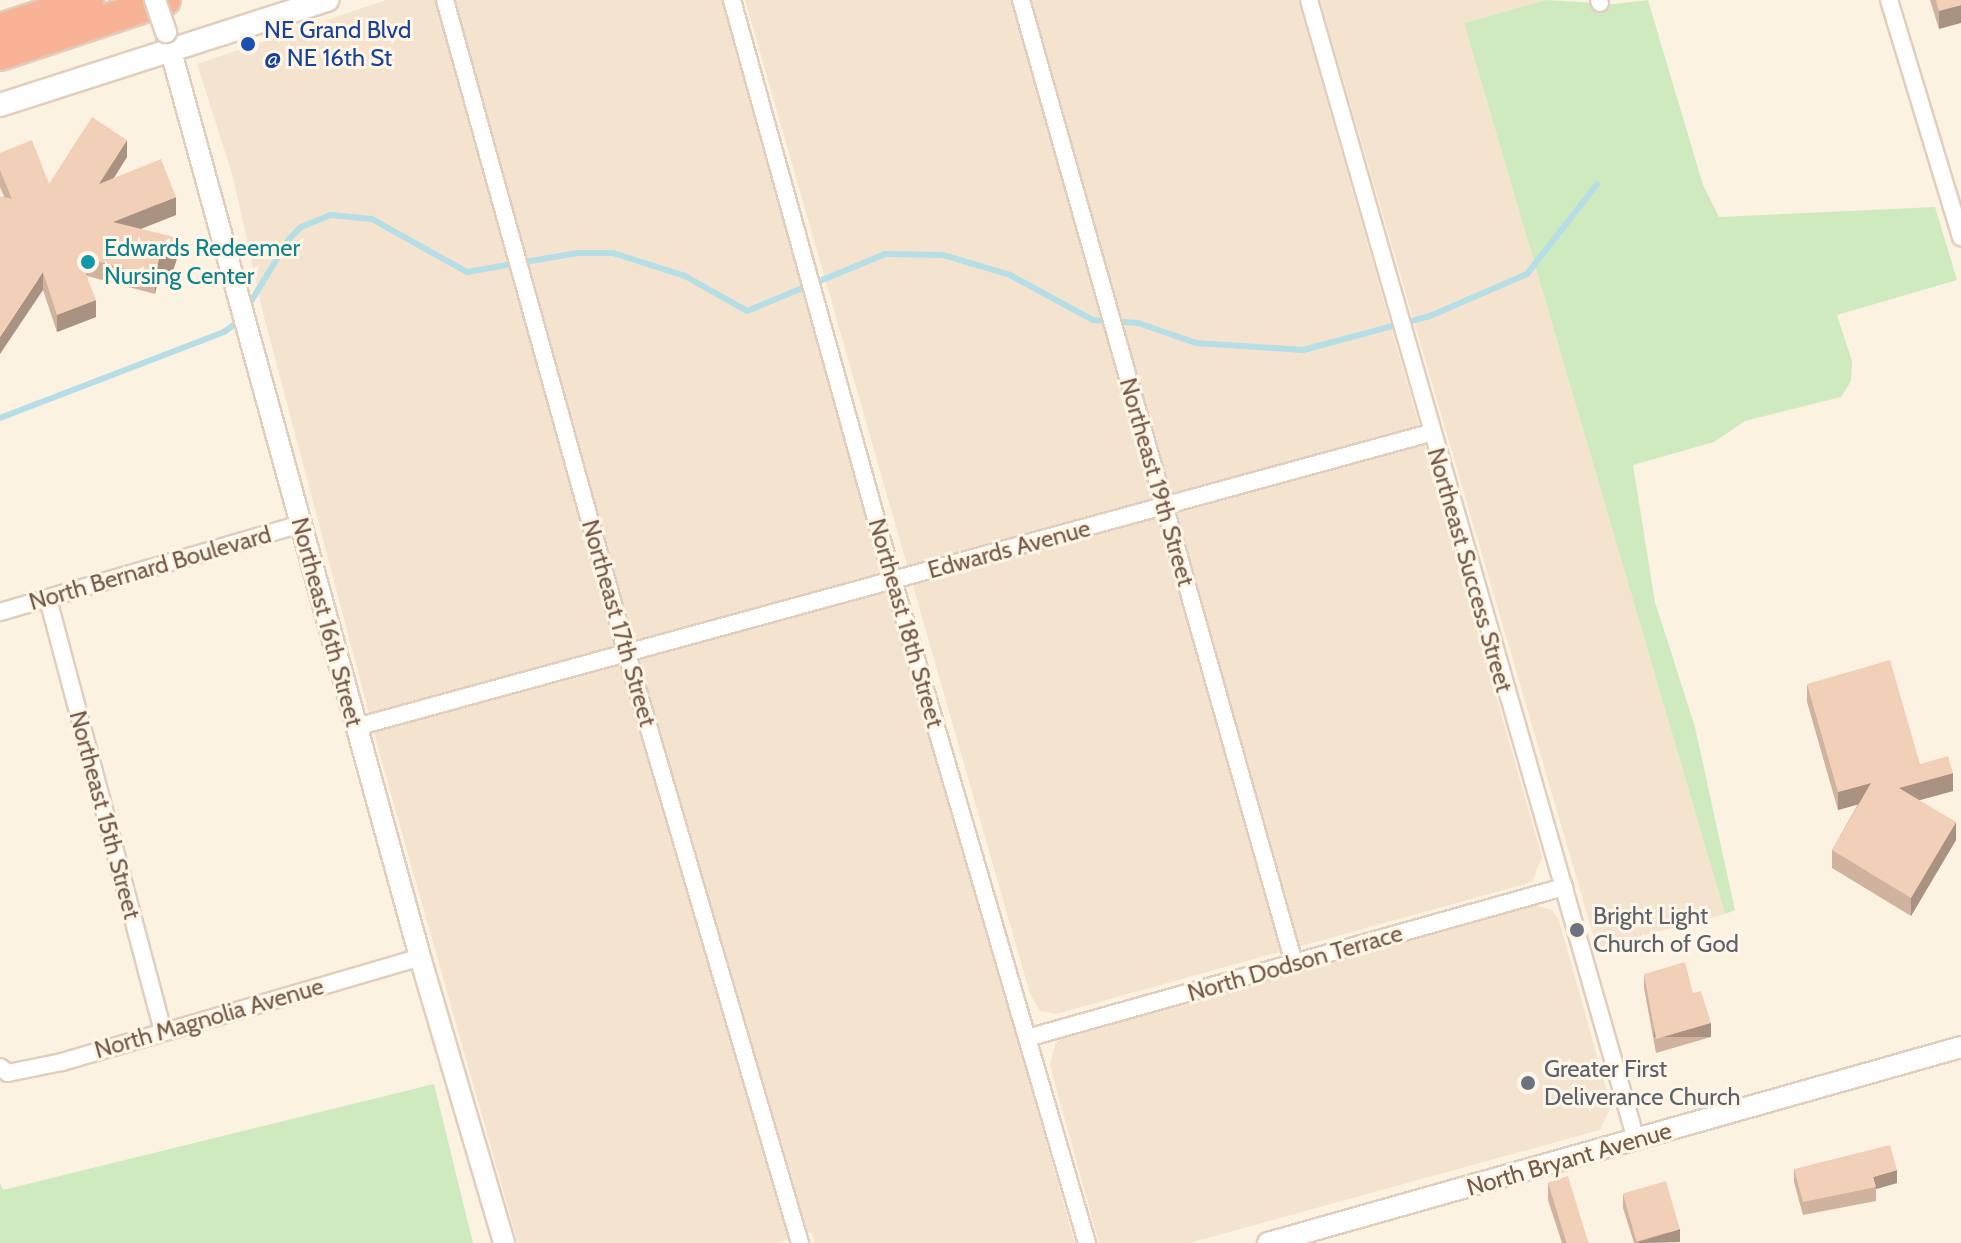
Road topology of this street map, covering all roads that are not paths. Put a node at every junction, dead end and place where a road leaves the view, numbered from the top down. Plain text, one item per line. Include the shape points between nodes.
1 (88, 0) edge
2 (155, 0) edge
3 (165, 0) edge
4 (328, 0) edge
5 (445, 0) edge
6 (732, 0) edge
7 (1021, 0) edge
8 (1309, 0) edge
9 (1889, 0) edge
10 (0, 29) edge
11 (168, 41) junction
12 (0, 55) edge
13 (0, 105) edge
14 (1961, 237) edge
15 (1430, 433) junction
16 (1164, 507) junction
17 (300, 524) junction
18 (893, 580) junction
19 (48, 599) junction
20 (0, 612) edge
21 (627, 654) junction
22 (356, 727) junction
23 (1564, 887) junction
24 (420, 957) junction
25 (1294, 963) junction
26 (163, 1031) junction
27 (1027, 1038) junction
28 (1961, 1047) edge
29 (0, 1067) edge
30 (1636, 1140) junction
31 (504, 1243) edge
32 (800, 1243) edge
33 (1087, 1243) edge
34 (1268, 1243) edge

1 - 10 highway
2 - 11 street, Northeast 16th Street, bridge
3 - 12 highway
4 - 11 main road
5 - 21 street, Northeast 17th Street
6 - 18 street, Northeast 18th Street
7 - 16 street, Northeast 19th Street
8 - 15 street, Northeast Success Street
9 - 14 street
11 - 13 main road
11 - 17 street, Northeast 16th Street
15 - 16 street, Edwards Avenue
15 - 23 street, Northeast Success Street
16 - 18 street, Edwards Avenue
16 - 25 street, Northeast 19th Street
17 - 19 street, North Bernard Boulevard
17 - 22 street, Northeast 16th Street
18 - 21 street, Edwards Avenue
18 - 27 street, Northeast 18th Street
19 - 20 street, North Bernard Boulevard
19 - 26 street, Northeast 15th Street
21 - 22 street, Edwards Avenue
21 - 32 street, Northeast 17th Street
22 - 24 street, Northeast 16th Street
23 - 25 street, North Dodson Terrace
23 - 30 street, Northeast Success Street
24 - 26 street, North Magnolia Avenue
24 - 31 street, Northeast 16th Street
25 - 27 street, North Dodson Terrace
26 - 29 street, North Magnolia Avenue via 29,1069 8,1073
27 - 33 street, Northeast 18th Street
28 - 30 street, North Bryant Avenue
30 - 34 street, North Bryant Avenue

